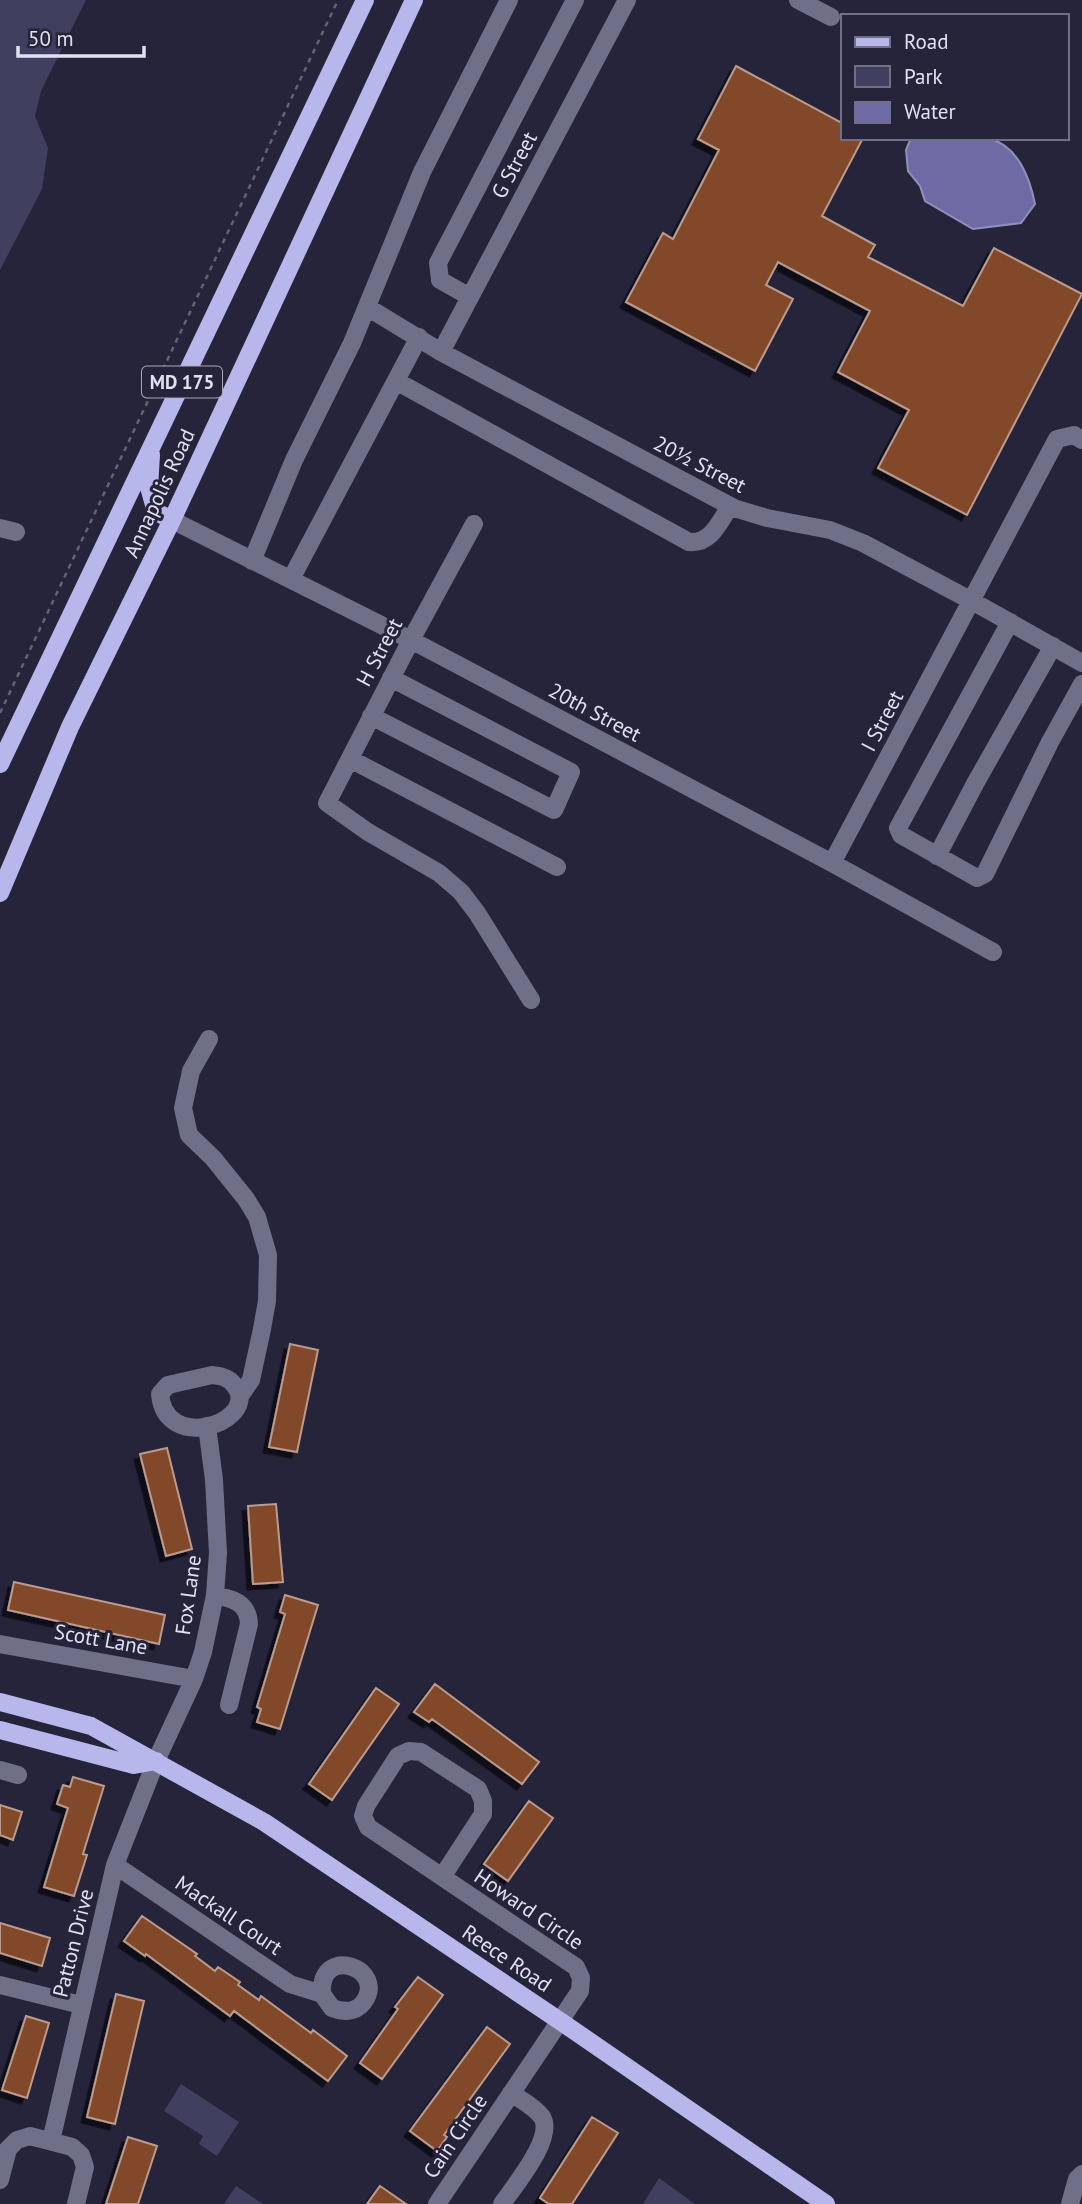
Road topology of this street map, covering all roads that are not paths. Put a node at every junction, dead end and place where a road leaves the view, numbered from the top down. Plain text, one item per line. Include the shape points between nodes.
1 (365, 0) edge
2 (414, 0) edge
3 (509, 0) edge
4 (575, 0) edge
5 (627, 0) edge
6 (799, 0) edge
7 (831, 17) dead end
8 (470, 297) junction
9 (367, 307) junction
10 (419, 337) junction
11 (441, 352) junction
12 (396, 382) junction
13 (1082, 440) edge
14 (152, 444) junction
15 (730, 506) junction
16 (172, 520) junction
17 (474, 524) dead end
18 (252, 561) junction
19 (291, 579) junction
20 (972, 601) junction
21 (1010, 622) junction
22 (411, 640) junction
23 (1053, 646) junction
24 (1082, 663) edge
25 (391, 678) junction
26 (1082, 684) edge
27 (372, 716) junction
28 (349, 759) junction
29 (0, 764) edge
30 (937, 856) junction
31 (832, 863) junction
32 (557, 867) dead end
33 (0, 893) edge
34 (993, 952) dead end
35 (531, 1000) dead end
36 (209, 1039) dead end
37 (240, 1396) junction
38 (207, 1426) junction
39 (215, 1595) junction
40 (0, 1644) edge
41 (194, 1679) junction
42 (0, 1702) edge
43 (229, 1705) dead end
44 (0, 1730) edge
45 (156, 1760) junction
46 (0, 1770) edge
47 (18, 1775) dead end
48 (116, 1865) junction
49 (442, 1877) junction
50 (0, 1985) edge
51 (322, 1993) dead end
52 (81, 2005) junction
53 (560, 2021) junction
54 (511, 2093) junction
55 (51, 2141) junction
56 (1082, 2174) edge
57 (0, 2180) edge
58 (76, 2204) edge
59 (437, 2204) edge
60 (502, 2204) edge
61 (826, 2204) edge
62 (1070, 2204) edge

1 - 14 main road, Annapolis Road / MD 175
2 - 16 main road, Annapolis Road / MD 175
3 - 9 street via 422,172
4 - 8 street via 438,263 440,280
5 - 8 street, G Street
6 - 7 street
8 - 11 street, G Street
9 - 10 street, 20½ Street
9 - 18 street
10 - 11 street, 20½ Street
10 - 12 street
11 - 15 street, 20½ Street
12 - 15 street via 689,542 709,538
12 - 19 street
13 - 20 street, I Street via 1074,435 1057,439
14 - 16 main road via 149,487 156,512
14 - 29 main road, Annapolis Road / MD 175
15 - 20 street, 20½ Street via 767,519 830,530
16 - 18 street, 20th Street
16 - 33 main road, Annapolis Road / MD 175 via 70,727
17 - 22 street, H Street
18 - 19 street, 20th Street
19 - 22 street, 20th Street
20 - 21 street, 20½ Street
20 - 31 street, I Street
21 - 23 street, 20½ Street
21 - 30 street via 898,828 901,835
22 - 25 street, H Street
22 - 31 street, 20th Street
23 - 24 street, 20½ Street
23 - 30 street
25 - 27 street, H Street
25 - 27 street via 570,772 554,810
26 - 30 street via 985,874 977,878
27 - 28 street, H Street
28 - 32 street
28 - 35 street, H Street via 327,803 439,873 461,892
31 - 34 street, 20th Street
36 - 37 street via 191,1071 185,1117 190,1135 213,1157 257,1217 269,1273 251,1380
37 - 38 street via 232,1415
37 - 38 street via 235,1384 212,1375 167,1385 160,1394 161,1409 170,1420 186,1427
38 - 39 street, Fox Lane via 218,1553
39 - 41 street, Fox Lane
39 - 43 street via 232,1598 248,1614
40 - 41 street, Scott Lane
41 - 45 street, Fox Lane
42 - 45 main road, Reece Road via 91,1726
44 - 45 main road via 134,1766
45 - 48 street, Patton Drive
45 - 53 main road, Reece Road via 264,1822
46 - 47 street
48 - 51 street, Mackall Court via 290,1984
48 - 52 street, Patton Drive
49 - 49 street, Howard Circle via 368,1827 363,1816 398,1756 409,1751 421,1752 478,1789 483,1801 483,1814
49 - 53 street, Howard Circle via 576,1967 580,1990
50 - 52 street
52 - 55 street, Patton Drive
53 - 54 street, Cain Circle
53 - 61 main road, Reece Road
54 - 59 street, Cain Circle
54 - 60 street, Cain Circle via 542,2117 546,2129 542,2143
55 - 57 street via 30,2136 17,2140 8,2149
55 - 58 street via 81,2155 85,2167
56 - 62 street

